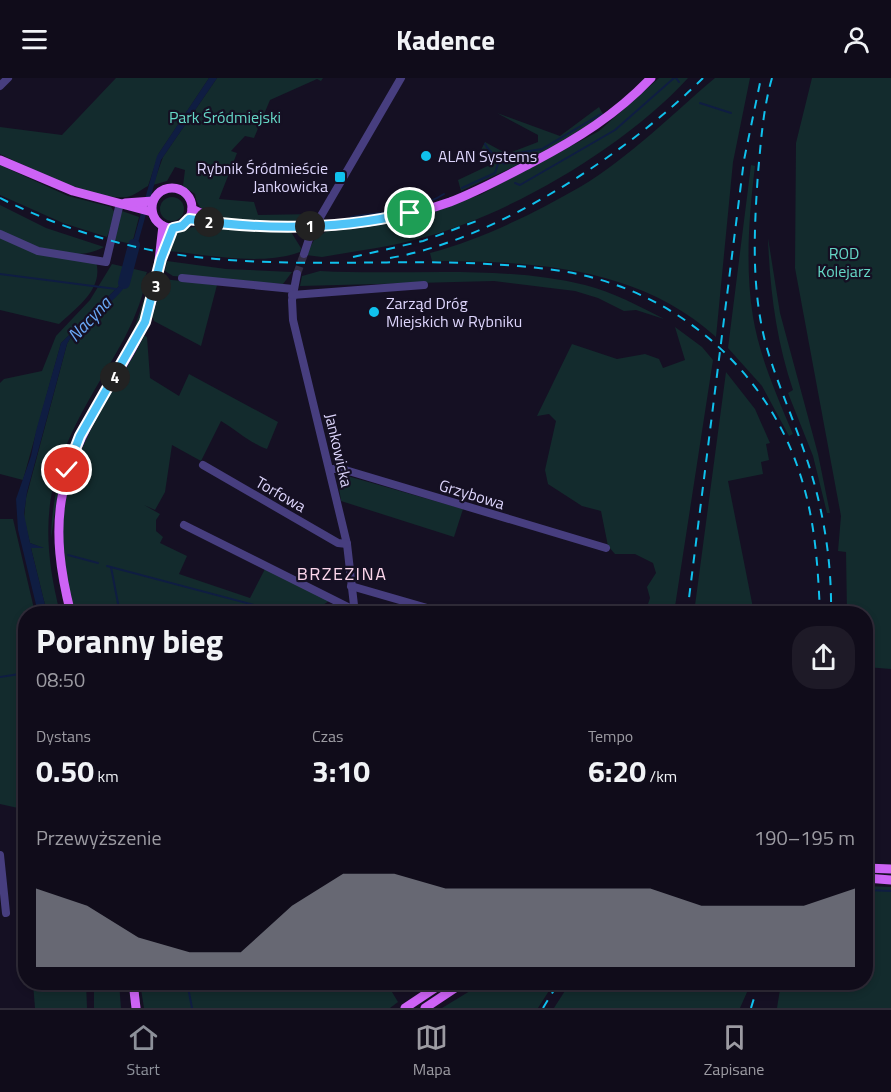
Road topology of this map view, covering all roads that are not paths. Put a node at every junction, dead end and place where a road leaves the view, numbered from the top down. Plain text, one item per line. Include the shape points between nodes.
1 (8, 78) edge
2 (402, 78) edge
3 (651, 78) edge
4 (0, 86) edge
5 (0, 160) edge
6 (153, 201) junction
7 (121, 203) junction
8 (134, 204) junction
9 (152, 212) junction
10 (190, 214) junction
11 (316, 225) junction
12 (168, 227) junction
13 (0, 234) edge
14 (304, 254) tunnel mouth
15 (297, 274) tunnel mouth
16 (182, 278) dead end
17 (424, 285) dead end
18 (292, 292) junction
19 (203, 465) dead end
20 (331, 469) junction
21 (184, 525) dead end
22 (347, 544) junction
23 (606, 548) dead end
24 (351, 586) junction
25 (69, 606) edge
26 (342, 606) edge
27 (353, 606) edge
28 (420, 606) edge
29 (0, 855) edge
30 (873, 868) edge
31 (891, 869) edge
32 (873, 879) edge
33 (891, 880) edge
34 (6, 913) dead end
35 (134, 990) edge
36 (432, 990) edge
37 (452, 990) edge
38 (136, 1008) edge
39 (405, 1008) edge
40 (425, 1008) edge

1 - 4 street
2 - 11 street
3 - 11 main road via 590,130 477,190 401,215
5 - 7 main road via 73,191
6 - 8 main road
6 - 9 main road
6 - 10 main road via 162,190 176,189 186,194
7 - 8 main road
7 - 13 street via 106,262 38,251
8 - 9 main road
9 - 12 main road via 154,219
10 - 11 main road via 220,222
10 - 12 main road via 182,226
11 - 14 street
12 - 25 main road via 145,322 80,436 65,477 58,548
15 - 18 street, Jankowicka
16 - 18 street
17 - 18 street
18 - 20 street, Jankowicka via 293,320
19 - 22 street, Torfowa via 338,543
20 - 22 street, Jankowicka
20 - 23 street, Grzybowa via 342,469
21 - 26 street
22 - 24 street, Jankowicka
24 - 27 street, Jankowicka
24 - 28 street
29 - 34 street
30 - 31 main road
32 - 33 main road
35 - 38 main road
36 - 39 main road
37 - 40 main road

